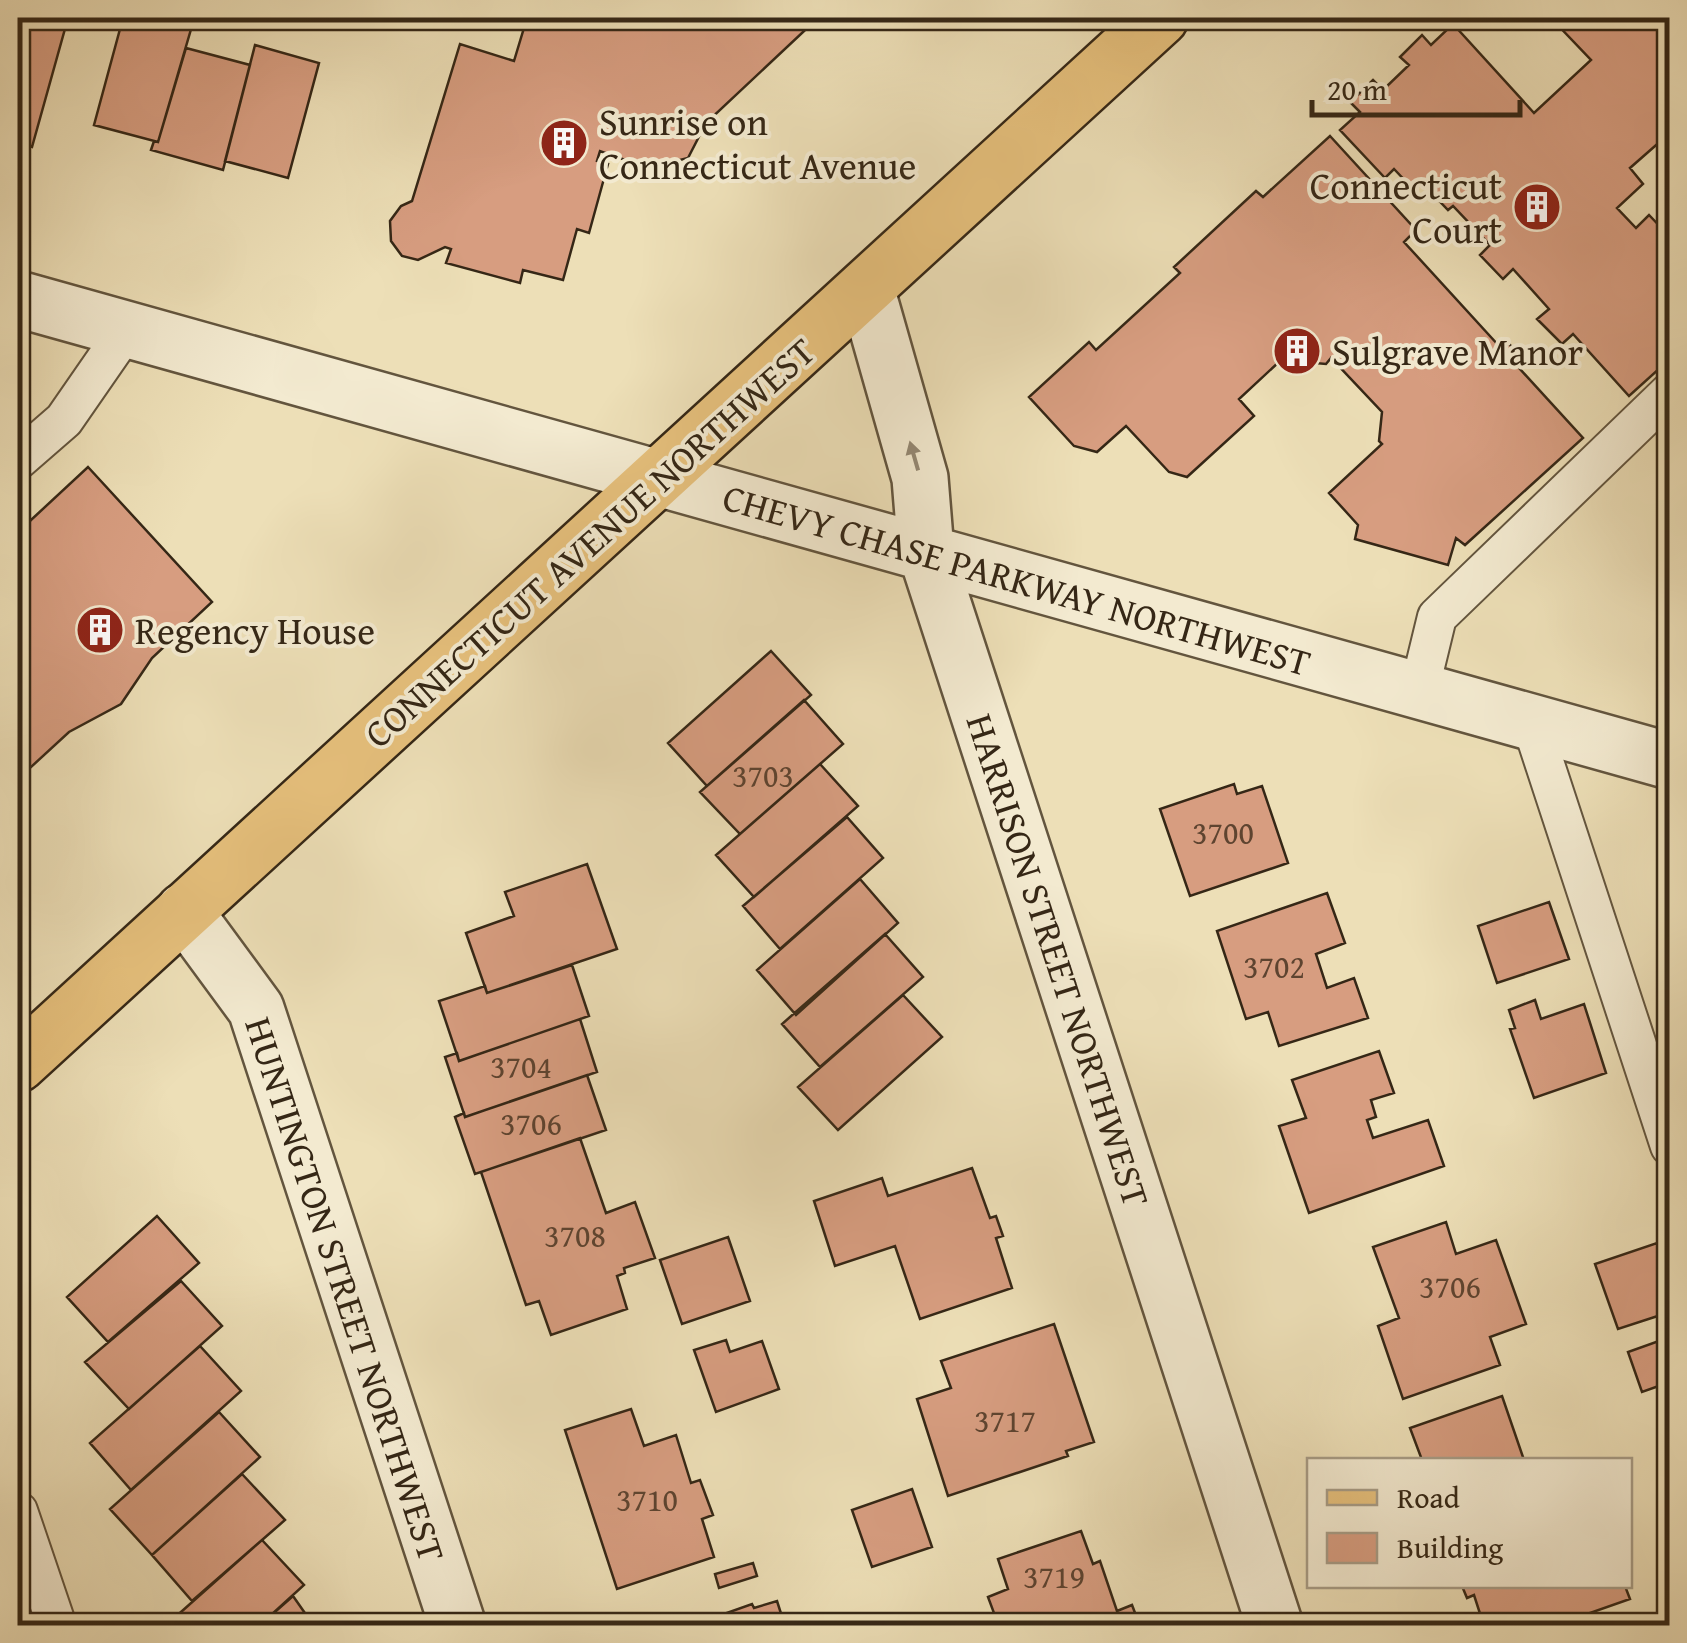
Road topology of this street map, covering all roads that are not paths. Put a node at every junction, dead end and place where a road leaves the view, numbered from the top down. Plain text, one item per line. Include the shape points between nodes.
1 (1160, 18) edge
2 (866, 288) junction
3 (18, 299) edge
4 (127, 329) junction
5 (1670, 392) edge
6 (18, 460) edge
7 (658, 479) junction
8 (926, 552) junction
9 (1419, 691) junction
10 (1531, 722) junction
11 (1670, 761) edge
12 (184, 911) junction
13 (18, 1064) edge
14 (1670, 1146) edge
15 (18, 1510) edge
16 (56, 1626) edge
17 (458, 1626) edge
18 (1276, 1626) edge

1 - 2 main road, CONNECTICUT AVENUE NORTHWEST
2 - 7 main road, CONNECTICUT AVENUE NORTHWEST
8 -> 2 street, HARRISON STREET NORTHWEST via 920,478
3 - 4 street, CHEVY CHASE PARKWAY NORTHWEST
4 - 6 lane via 64,420
4 - 7 street, CHEVY CHASE PARKWAY NORTHWEST
5 - 9 lane via 1438,617
7 - 8 street, CHEVY CHASE PARKWAY NORTHWEST
7 - 12 main road, CONNECTICUT AVENUE NORTHWEST
8 - 9 street, CHEVY CHASE PARKWAY NORTHWEST
8 - 18 street, HARRISON STREET NORTHWEST
9 - 10 street, CHEVY CHASE PARKWAY NORTHWEST
10 - 11 street, CHEVY CHASE PARKWAY NORTHWEST
10 - 14 lane
12 - 13 main road, CONNECTICUT AVENUE NORTHWEST
12 - 17 street, HUNTINGTON STREET NORTHWEST via 256,1010
15 - 16 lane

